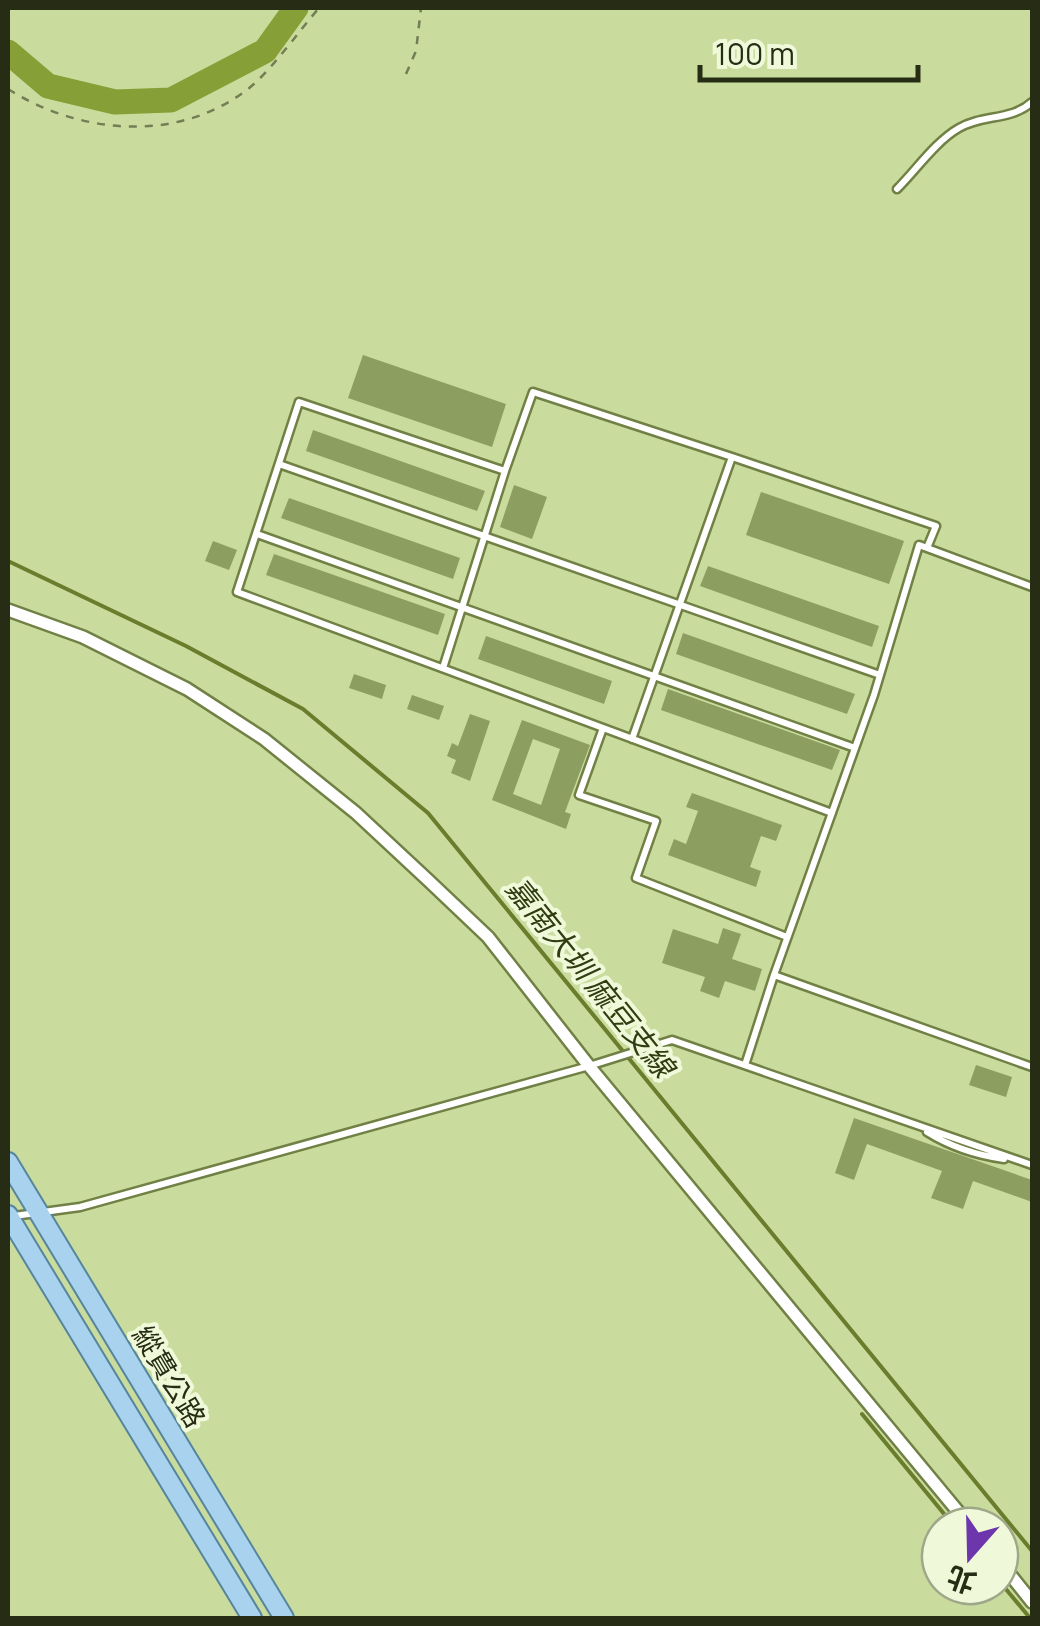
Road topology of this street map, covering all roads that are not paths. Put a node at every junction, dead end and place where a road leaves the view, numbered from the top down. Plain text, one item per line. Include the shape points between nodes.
1 (1032, 102) edge
2 (897, 189) dead end
3 (732, 457) junction
4 (279, 464) junction
5 (505, 472) junction
6 (256, 534) junction
7 (484, 537) junction
8 (928, 548) junction
9 (1032, 587) edge
10 (679, 604) junction
11 (462, 606) junction
12 (8, 610) edge
13 (443, 668) junction
14 (654, 674) junction
15 (880, 675) junction
16 (603, 728) junction
17 (632, 738) junction
18 (855, 748) junction
19 (832, 813) junction
20 (787, 937) junction
21 (774, 974) junction
22 (745, 1065) junction
23 (589, 1066) junction
24 (1032, 1067) edge
25 (8, 1162) edge
26 (1032, 1165) edge
27 (41, 1214) junction
28 (8, 1216) edge
29 (953, 1506) edge
30 (252, 1618) edge
31 (284, 1618) edge

1 - 2 lane via 955,130
3 - 5 lane via 533,392
3 - 8 lane via 936,526
3 - 10 lane
4 - 5 lane via 300,402
4 - 6 lane
4 - 7 lane
5 - 7 lane
6 - 11 lane
6 - 13 lane via 238,592
7 - 10 lane
7 - 11 lane
8 - 9 lane
8 - 15 lane via 919,545
10 - 14 lane
10 - 15 lane
11 - 13 lane
11 - 14 lane
12 - 23 street via 83,637 264,739 356,813 488,937
13 - 16 lane
14 - 17 lane
14 - 18 lane
15 - 18 lane
16 - 17 lane
16 - 20 lane via 579,795 656,821 636,878
17 - 19 lane
18 - 19 lane
19 - 20 lane
20 - 21 lane
21 - 22 lane
21 - 24 lane
22 - 23 lane via 672,1040
22 - 26 lane
23 - 27 lane
23 - 29 street
25 - 27 main road, 縱貫公路
27 - 28 lane
27 - 31 main road, 縱貫公路
28 - 30 main road, 縱貫公路

